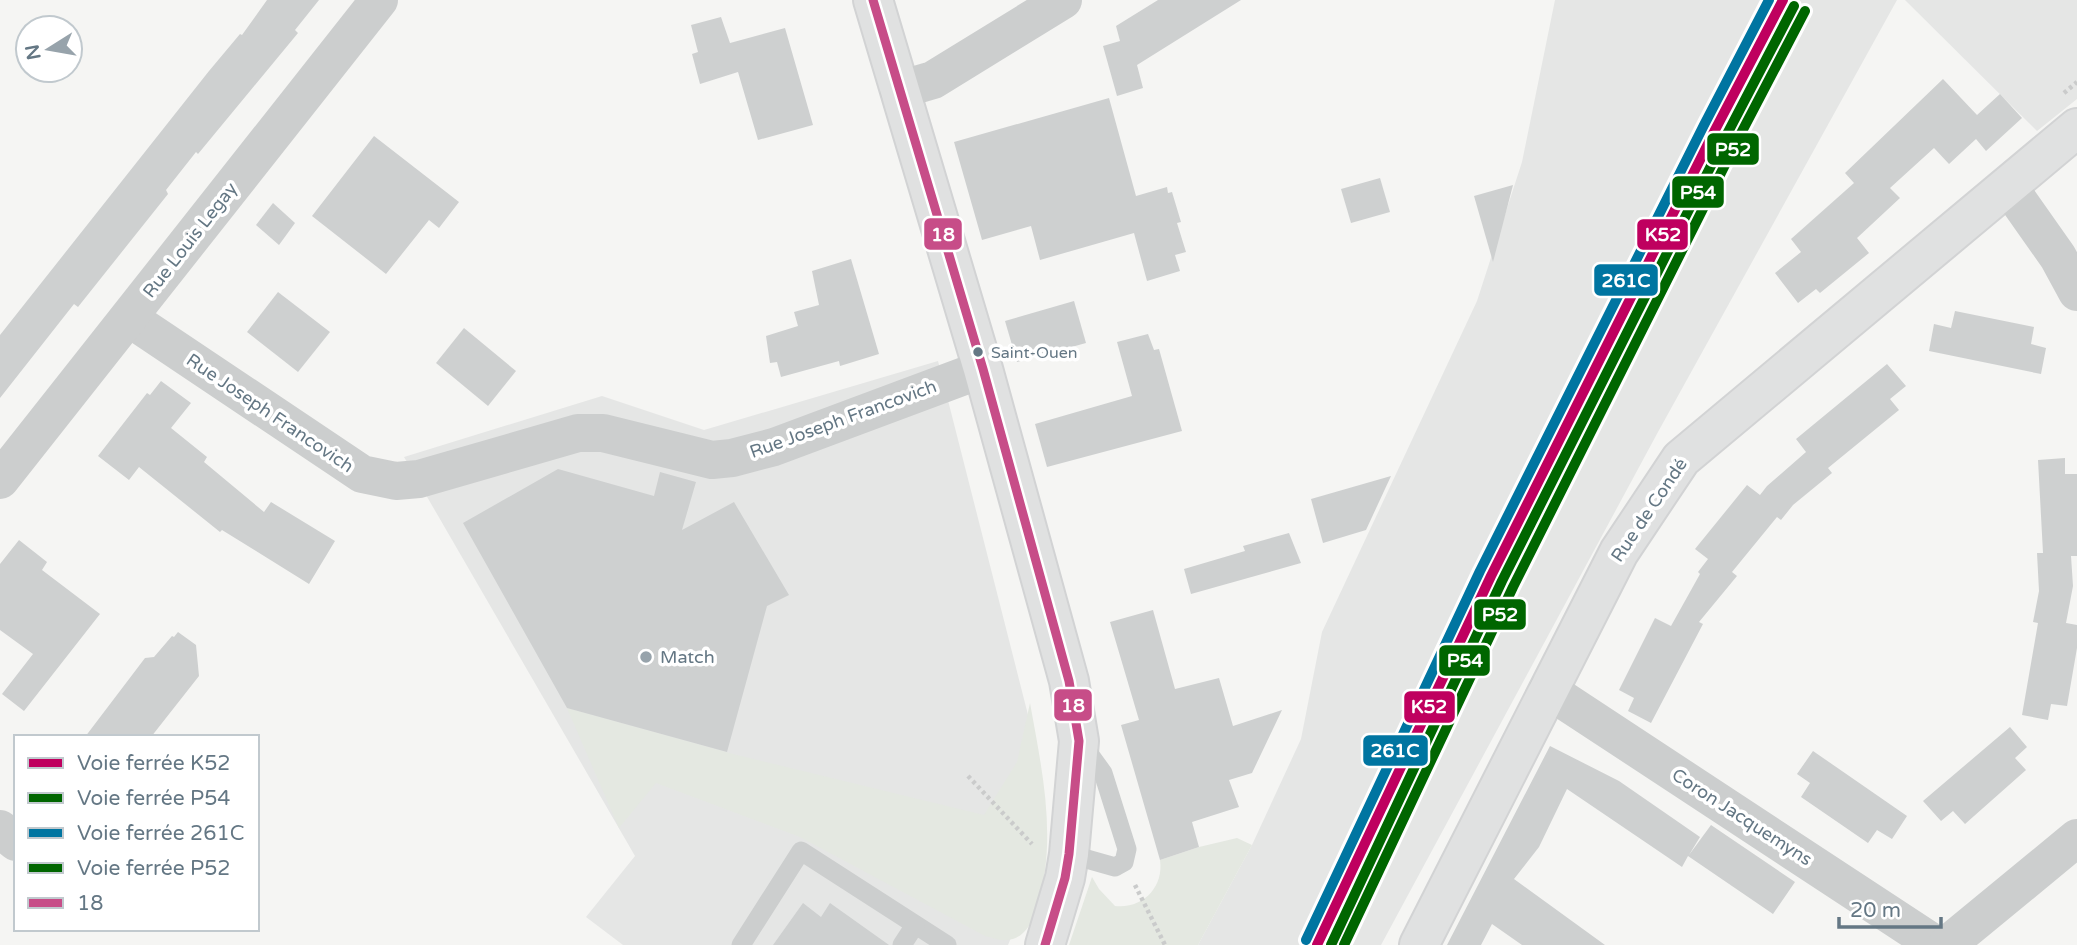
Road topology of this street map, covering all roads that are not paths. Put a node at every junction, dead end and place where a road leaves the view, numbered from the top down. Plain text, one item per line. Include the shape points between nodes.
1 (379, 0) edge
2 (873, 0) edge
3 (1063, 0) edge
4 (899, 90) junction
5 (2077, 128) edge
6 (2008, 186) junction
7 (2077, 292) edge
8 (129, 318) junction
9 (983, 369) junction
10 (0, 480) edge
11 (1548, 690) junction
12 (1079, 741) junction
13 (0, 829) edge
14 (2077, 838) edge
15 (14, 840) edge
16 (1067, 866) junction
17 (915, 925) junction
18 (741, 945) edge
19 (902, 945) edge
20 (947, 945) edge
21 (1045, 945) edge
22 (1419, 945) edge
23 (1936, 945) edge
24 (1947, 945) edge

1 - 8 street, Rue Louis Legay
2 - 4 main road
3 - 4 street via 933,80
4 - 9 main road
5 - 6 main road, Rue de Condé
6 - 7 street
6 - 11 main road, Rue de Condé via 1681,459 1619,552
8 - 9 street, Rue Joseph Francovich via 362,474 396,481 419,479 578,433 603,433 712,460 732,458 774,447
8 - 10 street, Rue Louis Legay
9 - 12 main road via 1069,681
11 - 22 main road, Rue de Condé
11 - 23 street, Coron Jacquemyns
12 - 16 main road
12 - 16 lane via 1103,773 1127,849 1124,862 1115,867
13 - 15 street
14 - 24 street
16 - 21 main road
17 - 18 lane via 801,851
17 - 19 lane
17 - 20 lane

